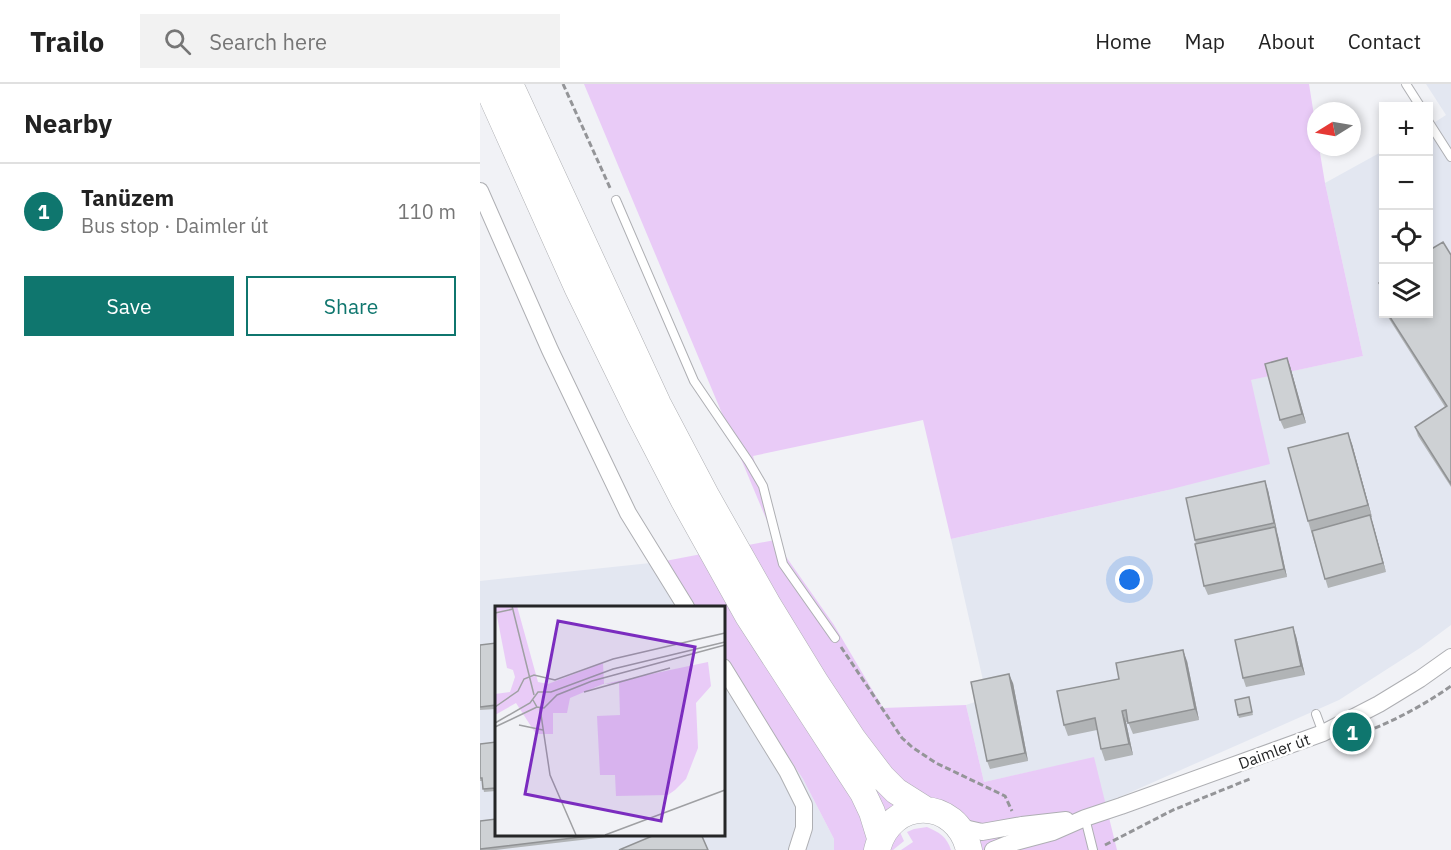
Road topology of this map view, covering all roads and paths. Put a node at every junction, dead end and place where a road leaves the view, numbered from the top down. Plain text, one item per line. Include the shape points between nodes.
1 (486, 84) edge
2 (510, 84) edge
3 (563, 84) edge
4 (1406, 84) edge
5 (1417, 102) edge
6 (1433, 129) edge
7 (1451, 157) edge
8 (480, 191) edge
9 (616, 200) joint
10 (685, 606) edge
11 (835, 638) joint
12 (1451, 657) edge
13 (724, 669) edge
14 (1316, 714) dead end
15 (1323, 733) junction
16 (926, 810) junction
17 (1014, 816) dead end
18 (1085, 818) junction
19 (964, 839) edge
20 (878, 844) edge
21 (797, 850) edge
22 (993, 850) edge
23 (1093, 850) edge

1 - 20 main road via 639,414 748,616 863,794 872,812
2 - 16 main road via 658,404 767,603 853,739 882,777
3 - 9 path
4 - 5 lane
6 - 7 lane
8 - 10 street via 628,513
9 - 11 lane via 694,381 763,486 783,564
11 - 17 path via 902,738 936,763 1005,796
12 - 15 street, Daimler út via 1379,704
13 - 21 street via 804,805 804,828
14 - 15 lane
15 - 18 street, Daimler út
16 - 19 main road via 950,818
16 - 20 main road via 902,815 889,825
18 - 19 street, Daimler út via 982,832
18 - 22 street, Daimler út
18 - 23 lane

